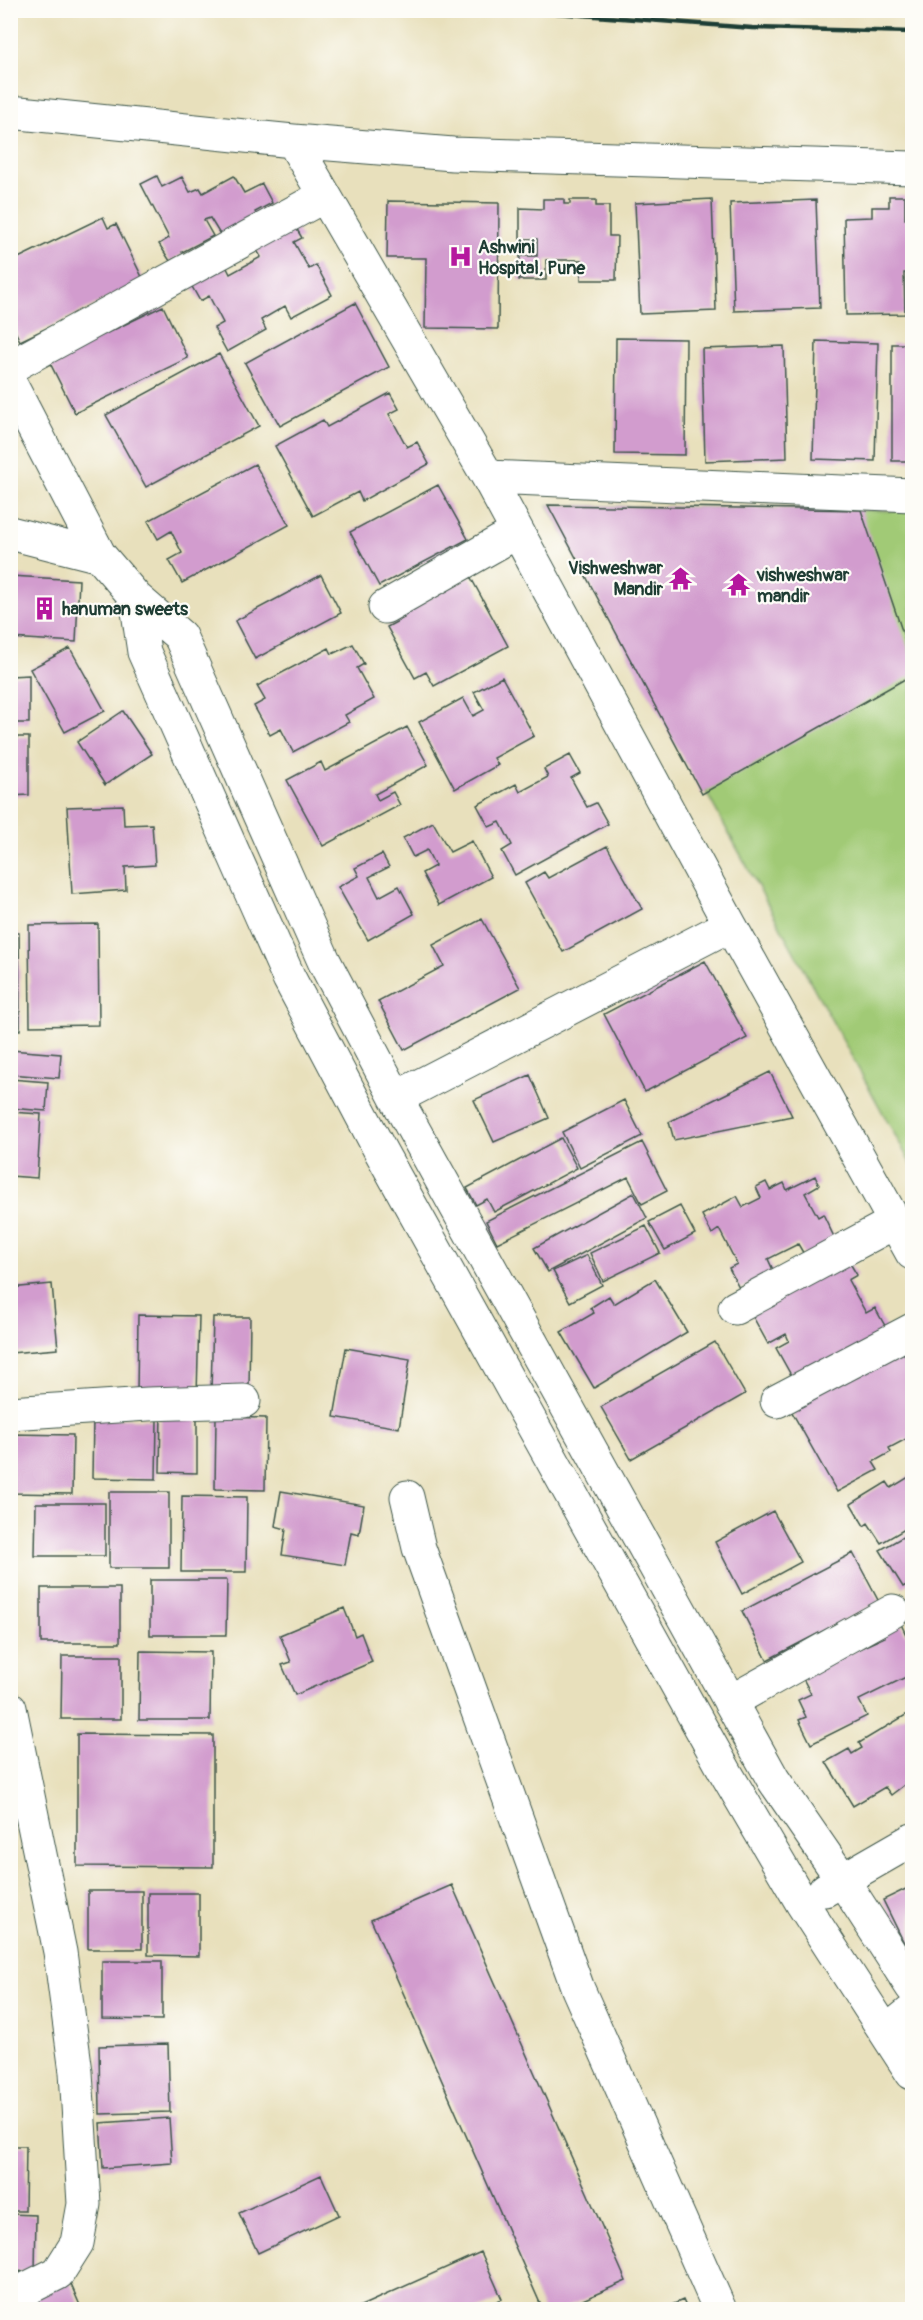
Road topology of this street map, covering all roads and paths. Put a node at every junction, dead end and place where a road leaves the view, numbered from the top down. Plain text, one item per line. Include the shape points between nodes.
1 (10, 112) edge
2 (293, 141) junction
3 (912, 168) edge
4 (324, 196) junction
5 (10, 367) edge
6 (10, 383) edge
7 (488, 477) junction
8 (912, 495) edge
9 (10, 532) edge
10 (517, 532) junction
11 (100, 556) junction
12 (136, 598) junction
13 (385, 607) dead end
14 (730, 925) junction
15 (396, 1098) junction
16 (895, 1221) junction
17 (912, 1253) edge
18 (735, 1308) dead end
19 (912, 1330) edge
20 (244, 1401) dead end
21 (777, 1401) dead end
22 (10, 1413) edge
23 (407, 1497) dead end
24 (894, 1611) dead end
25 (730, 1702) junction
26 (10, 1708) edge
27 (912, 1840) edge
28 (842, 1879) junction
29 (802, 1903) junction
30 (912, 1988) edge
31 (912, 2011) edge
32 (886, 2032) junction
33 (912, 2073) edge
34 (10, 2297) edge
35 (720, 2310) edge

1 - 2 street
2 - 3 street via 453,154
2 - 4 street
4 - 5 street
4 - 7 street
6 - 11 street
7 - 8 street
7 - 10 street
9 - 11 street
10 - 13 street
10 - 14 street
11 - 12 street
12 - 15 street via 180,636 324,961
12 - 29 street via 144,652 289,978 634,1608
14 - 15 street
14 - 16 street
15 - 25 street
16 - 17 street
16 - 18 street
19 - 21 street
20 - 22 street
23 - 35 street via 419,1548 579,1989
24 - 25 street
25 - 28 street via 772,1779
26 - 34 street via 60,1952 76,2072 84,2204 76,2243 58,2274
27 - 28 street
28 - 29 street
28 - 30 street
29 - 32 street
31 - 32 street
32 - 33 street

